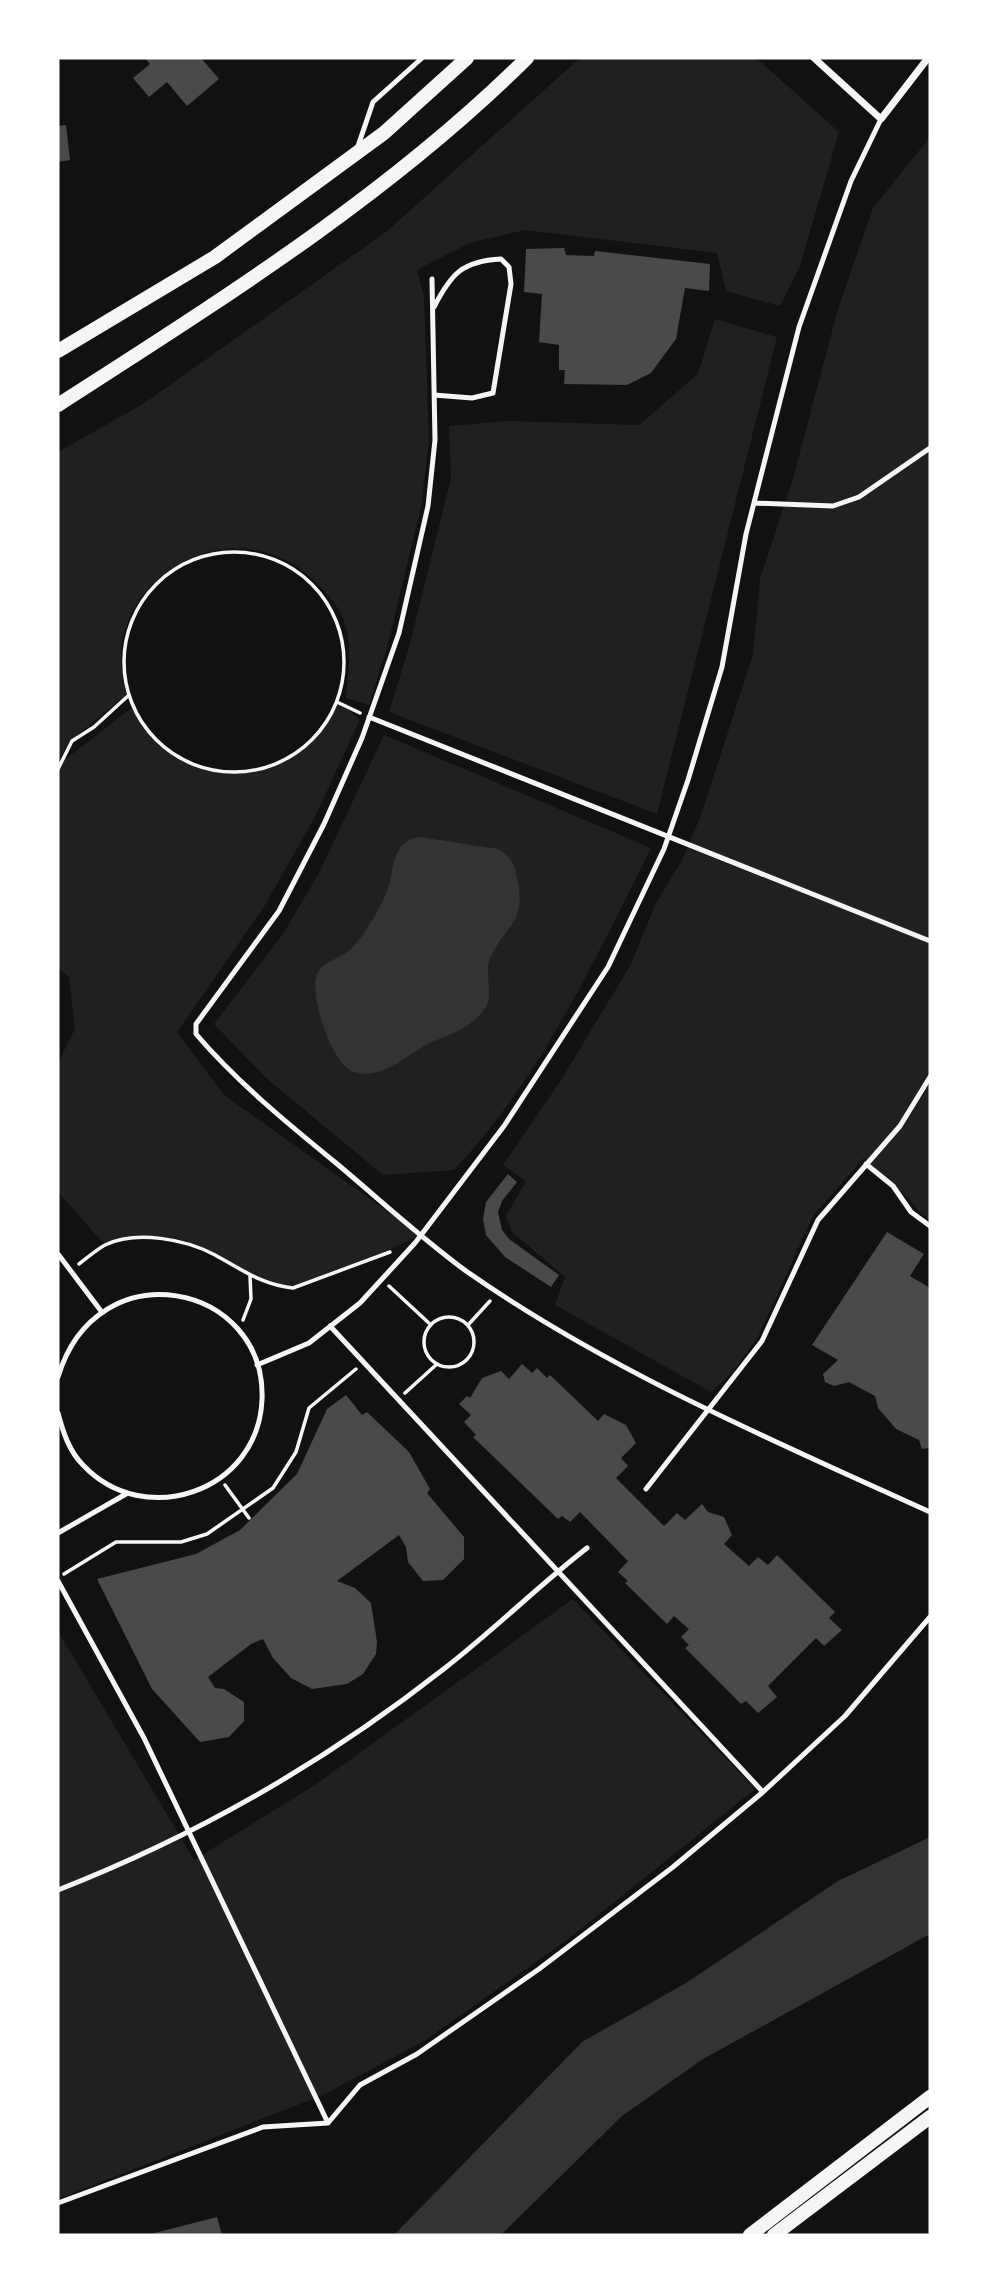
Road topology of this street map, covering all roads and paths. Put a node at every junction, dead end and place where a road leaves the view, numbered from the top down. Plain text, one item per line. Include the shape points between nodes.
1 (422, 58) edge
2 (467, 58) edge
3 (527, 58) edge
4 (814, 58) edge
5 (928, 58) edge
6 (881, 119) junction
7 (356, 155) junction
8 (432, 279) dead end
9 (433, 310) junction
10 (58, 351) edge
11 (434, 394) junction
12 (58, 405) edge
13 (930, 448) edge
14 (754, 503) junction
15 (129, 695) junction
16 (337, 702) junction
17 (369, 717) junction
18 (58, 769) edge
19 (669, 837) junction
20 (930, 941) edge
21 (930, 1077) edge
22 (866, 1164) junction
23 (930, 1226) edge
24 (421, 1235) junction
25 (415, 1243) junction
26 (58, 1254) edge
27 (70, 1270) junction
28 (250, 1276) junction
29 (381, 1279) junction
30 (499, 1292) junction
31 (101, 1311) junction
32 (431, 1325) junction
33 (468, 1325) junction
34 (330, 1326) junction
35 (235, 1327) junction
36 (437, 1364) junction
37 (257, 1365) junction
38 (58, 1377) edge
39 (397, 1400) junction
40 (707, 1410) junction
41 (58, 1413) edge
42 (221, 1479) junction
43 (646, 1489) dead end
44 (126, 1494) junction
45 (930, 1512) edge
46 (249, 1518) dead end
47 (58, 1533) edge
48 (587, 1548) dead end
49 (556, 1572) junction
50 (58, 1581) edge
51 (930, 1618) edge
52 (763, 1792) junction
53 (189, 1830) junction
54 (58, 1890) edge
55 (930, 2097) edge
56 (930, 2117) edge
57 (328, 2123) junction
58 (58, 2203) edge
59 (750, 2235) edge
60 (774, 2235) edge

1 - 7 lane via 373,102
2 - 7 main road
3 - 12 main road via 412,159 323,227 233,292
4 - 6 street
5 - 6 street
6 - 14 lane via 851,181 799,327
7 - 10 main road via 215,257
8 - 9 lane
9 - 11 lane
9 - 11 lane via 449,278 464,267 501,259 509,267 511,284 493,393 472,398
11 - 17 lane via 428,506 399,633
13 - 14 lane via 859,497 833,506
14 - 19 lane via 722,667
15 - 16 path via 148,733 162,748 197,767 223,773 257,770 297,752 318,734
15 - 16 path via 123,662 126,642 146,594 186,562 229,552 284,564 323,599 341,632 345,656
15 - 18 path via 72,741
16 - 17 path
17 - 19 lane
17 - 24 lane via 324,824 279,911 194,1030 273,1111
19 - 20 lane
19 - 24 lane via 608,967 571,1027 504,1126
21 - 22 lane via 900,1126
22 - 23 lane
22 - 40 lane via 818,1220 762,1341
24 - 25 lane
24 - 30 lane
25 - 28 path via 293,1288
25 - 29 lane
26 - 27 lane
27 - 28 path via 106,1245 131,1238 192,1245
27 - 31 lane
28 - 35 path via 246,1317
29 - 32 path
29 - 34 lane
30 - 33 path
30 - 40 lane
31 - 35 lane via 137,1296 167,1294 195,1300
31 - 38 lane via 81,1328
32 - 33 path via 445,1317
32 - 36 path via 424,1341 426,1353
33 - 36 path via 475,1345 467,1360 452,1367
34 - 37 lane via 309,1343
34 - 39 lane
35 - 37 lane
36 - 39 path
37 - 42 lane via 262,1402 255,1434 246,1452
39 - 49 lane
40 - 43 lane
40 - 45 lane
41 - 44 lane via 65,1440 82,1465
42 - 44 lane via 174,1499
42 - 46 path
44 - 47 lane
48 - 49 lane
49 - 52 lane
49 - 53 lane via 422,1685 332,1748
50 - 53 lane
51 - 52 lane via 845,1716
52 - 57 lane via 539,1969 417,2054 360,2085
53 - 54 lane
53 - 57 lane
55 - 59 main road
56 - 60 main road
57 - 58 lane via 263,2127

